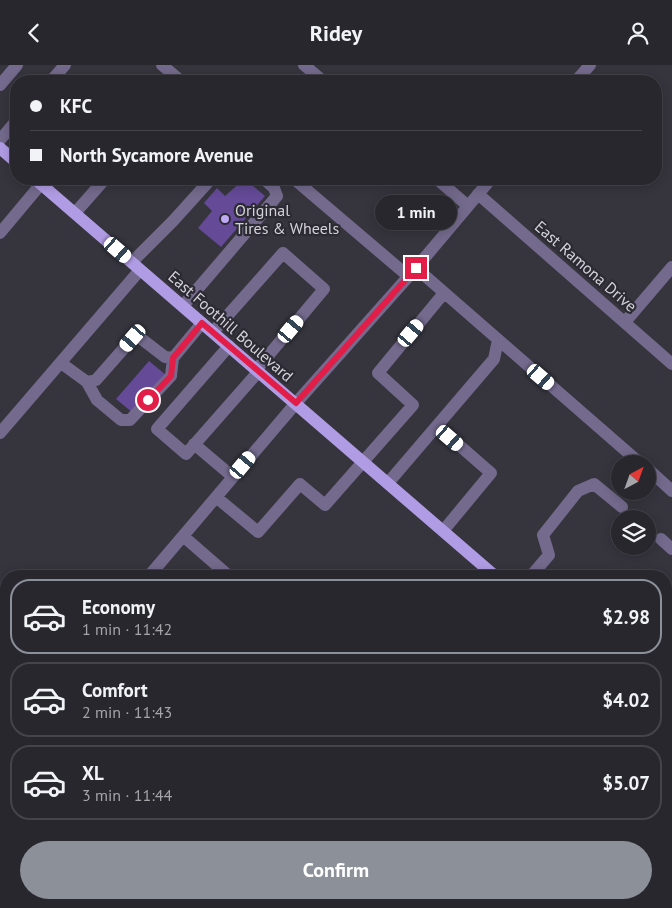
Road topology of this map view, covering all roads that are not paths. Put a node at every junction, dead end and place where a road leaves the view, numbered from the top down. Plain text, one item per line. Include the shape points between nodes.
1 (17, 65) edge
2 (65, 65) edge
3 (162, 65) edge
4 (304, 65) edge
5 (590, 65) edge
6 (56, 75) edge
7 (174, 75) edge
8 (316, 75) edge
9 (581, 75) edge
10 (0, 85) edge
11 (10, 128) edge
12 (0, 140) edge
13 (0, 148) edge
14 (10, 157) edge
15 (35, 185) edge
16 (43, 185) edge
17 (100, 185) edge
18 (206, 185) edge
19 (271, 185) edge
20 (302, 185) edge
21 (444, 185) edge
22 (486, 185) edge
23 (478, 194) junction
24 (468, 206) junction
25 (75, 213) junction
26 (0, 233) edge
27 (136, 266) junction
28 (672, 267) edge
29 (412, 272) junction
30 (444, 293) junction
31 (182, 305) junction
32 (625, 322) junction
33 (202, 323) junction
34 (213, 332) junction
35 (498, 340) junction
36 (229, 346) junction
37 (173, 358) junction
38 (61, 363) junction
39 (672, 364) edge
40 (258, 370) junction
41 (87, 382) junction
42 (296, 403) junction
43 (437, 426) junction
44 (0, 433) edge
45 (190, 449) junction
46 (631, 455) edge
47 (362, 461) junction
48 (656, 476) edge
49 (232, 477) junction
50 (388, 483) junction
51 (672, 491) edge
52 (216, 497) junction
53 (622, 507) dead end
54 (443, 531) junction
55 (183, 536) junction
56 (661, 539) dead end
57 (672, 549) edge
58 (153, 570) edge
59 (222, 570) edge
60 (486, 570) edge
61 (536, 570) edge

1 - 10 street
2 - 6 street
3 - 7 street
4 - 8 street
5 - 9 street
11 - 12 street
13 - 14 main road
15 - 26 street
16 - 25 main road, East Foothill Boulevard
17 - 25 street
18 - 27 street
19 - 31 street via 277,195
20 - 29 street
21 - 24 street
22 - 23 street
23 - 24 street
23 - 32 street, East Ramona Drive
24 - 29 street
25 - 27 main road, East Foothill Boulevard
27 - 31 main road, East Foothill Boulevard
27 - 38 street
28 - 32 street
29 - 30 street
29 - 42 street
30 - 35 street
30 - 47 street via 378,373 413,405
31 - 33 main road, East Foothill Boulevard
32 - 39 street, East Ramona Drive
33 - 34 main road, East Foothill Boulevard
33 - 37 street
34 - 36 main road, East Foothill Boulevard
34 - 40 street via 283,253 324,289
35 - 43 street via 494,359
35 - 46 street
36 - 40 main road, East Foothill Boulevard
36 - 45 street via 157,429
37 - 41 street via 165,357 139,337 133,338 96,380
37 - 41 street via 171,376 130,420 120,420 97,400
38 - 41 street
38 - 44 street
40 - 42 main road, East Foothill Boulevard
40 - 45 street
42 - 47 main road, East Foothill Boulevard
42 - 49 street
43 - 50 street
43 - 54 street via 491,473
45 - 49 street
47 - 50 main road, East Foothill Boulevard
47 - 52 street via 325,505 300,484 258,532
48 - 51 street
49 - 52 street
50 - 54 main road, East Foothill Boulevard
52 - 55 street
53 - 61 street via 594,484 578,491 543,535 549,555
54 - 60 main road, East Foothill Boulevard
55 - 58 street
55 - 59 street
56 - 57 street

